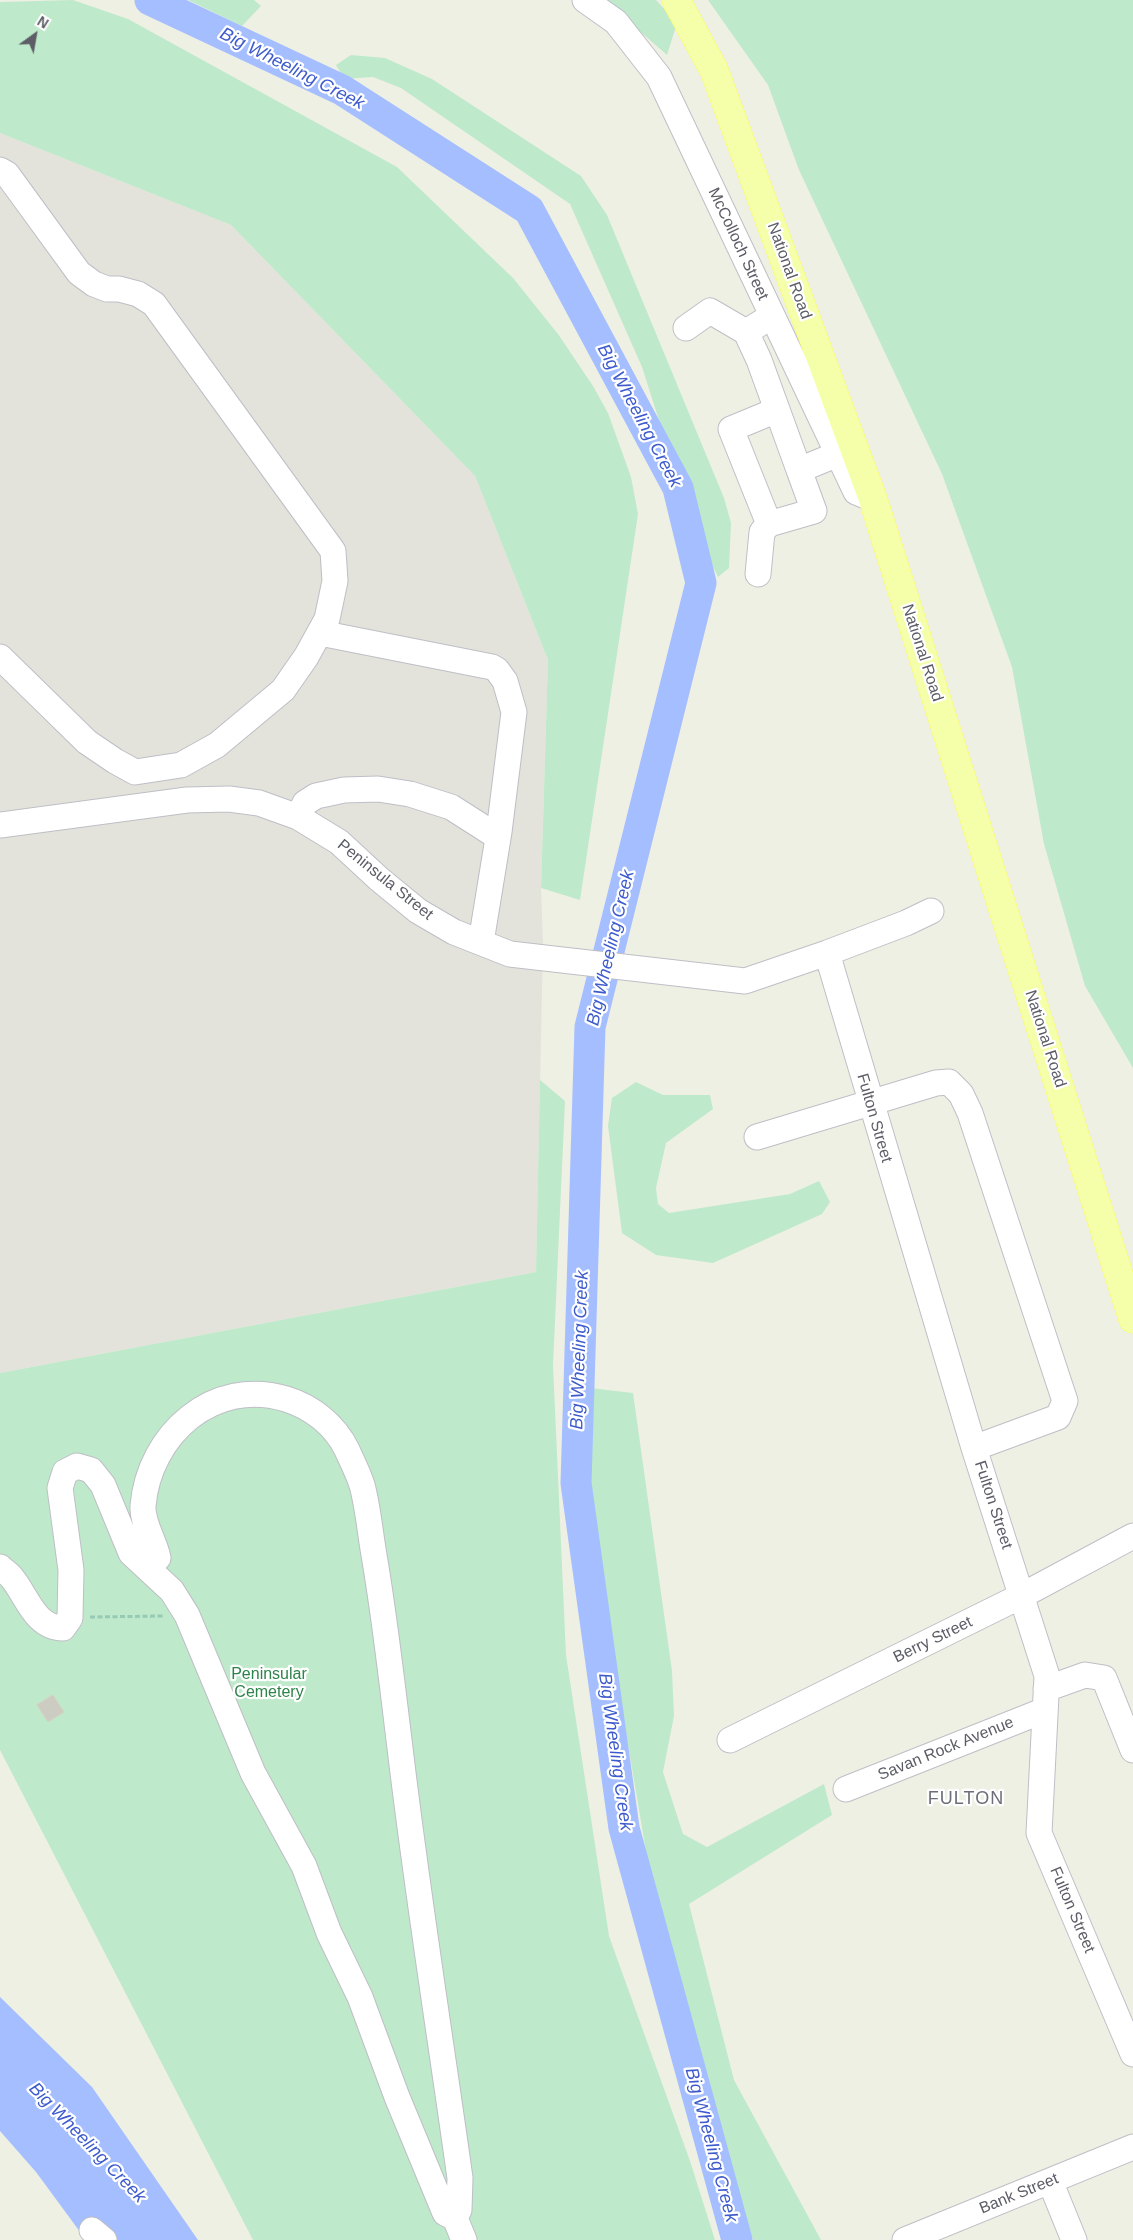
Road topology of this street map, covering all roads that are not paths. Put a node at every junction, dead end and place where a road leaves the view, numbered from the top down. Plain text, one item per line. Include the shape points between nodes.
1 (585, 0) edge
2 (676, 0) edge
3 (0, 170) edge
4 (772, 316) junction
5 (686, 328) dead end
6 (746, 332) junction
7 (777, 410) junction
8 (838, 454) junction
9 (799, 470) junction
10 (873, 499) junction
11 (769, 524) junction
12 (758, 574) dead end
13 (320, 633) junction
14 (0, 656) edge
15 (181, 764) junction
16 (187, 800) junction
17 (298, 817) junction
18 (0, 825) edge
19 (498, 837) junction
20 (931, 911) dead end
21 (481, 942) junction
22 (827, 953) junction
23 (870, 1102) junction
24 (757, 1136) dead end
25 (1133, 1319) edge
26 (974, 1448) junction
27 (1133, 1536) edge
28 (0, 1567) edge
29 (149, 1568) junction
30 (1022, 1596) junction
31 (1045, 1700) junction
32 (730, 1740) dead end
33 (1133, 1750) edge
34 (846, 1789) dead end
35 (1133, 2054) edge
36 (1133, 2147) edge
37 (1050, 2181) junction
38 (460, 2229) edge
39 (905, 2240) edge
40 (1074, 2240) edge

1 - 4 street, McColloch Street via 616,22 660,77
2 - 10 main road, National Road via 714,70
3 - 13 street via 7,174 79,273 106,289 138,294 154,304 333,551 335,581 327,619
4 - 6 street
4 - 8 street, McColloch Street
5 - 6 street via 710,311
6 - 7 street
7 - 9 street
7 - 11 street via 731,429
8 - 9 street
8 - 10 street, McColloch Street via 856,492
9 - 11 street via 814,511
10 - 25 main road, National Road
11 - 12 street via 762,532
13 - 15 street via 283,690 217,745
13 - 19 street via 492,666 497,670 505,681 514,712
14 - 15 street via 87,742 114,761 135,772
15 - 16 street
16 - 17 street, Peninsula Street via 228,799 259,803
16 - 18 street, Peninsula Street
17 - 19 street via 305,803 316,796 344,790 378,789 410,794 451,808
17 - 21 street, Peninsula Street via 339,842 418,911 454,932
19 - 21 street
20 - 22 street, Peninsula Street
21 - 22 street, Peninsula Street via 510,954 744,981
22 - 23 street, Fulton Street
23 - 24 street
23 - 26 street, Fulton Street
23 - 26 street via 936,1083 949,1082 961,1094 1065,1401 1058,1417
26 - 30 street, Fulton Street
27 - 30 street, Berry Street
28 - 29 street via 11,1576 40,1619 53,1628 63,1628 70,1618 71,1570 60,1488 65,1472 77,1466 92,1470 103,1485 132,1553
29 - 38 street via 172,1591 187,1616 253,1774 304,1866 360,1997 445,2213
29 - 38 street via 158,1558 143,1510 147,1484 154,1461 167,1438 187,1419 212,1404 233,1397 270,1394 301,1404 328,1422 346,1447 362,1485 382,1607 460,2178
30 - 31 street, Fulton Street via 1047,1676
30 - 32 street, Berry Street
31 - 33 street, Savan Rock Avenue via 1085,1675 1104,1678
31 - 34 street, Savan Rock Avenue
31 - 35 street, Fulton Street via 1039,1833
36 - 37 street, Bank Street
37 - 39 street, Bank Street
37 - 40 street

